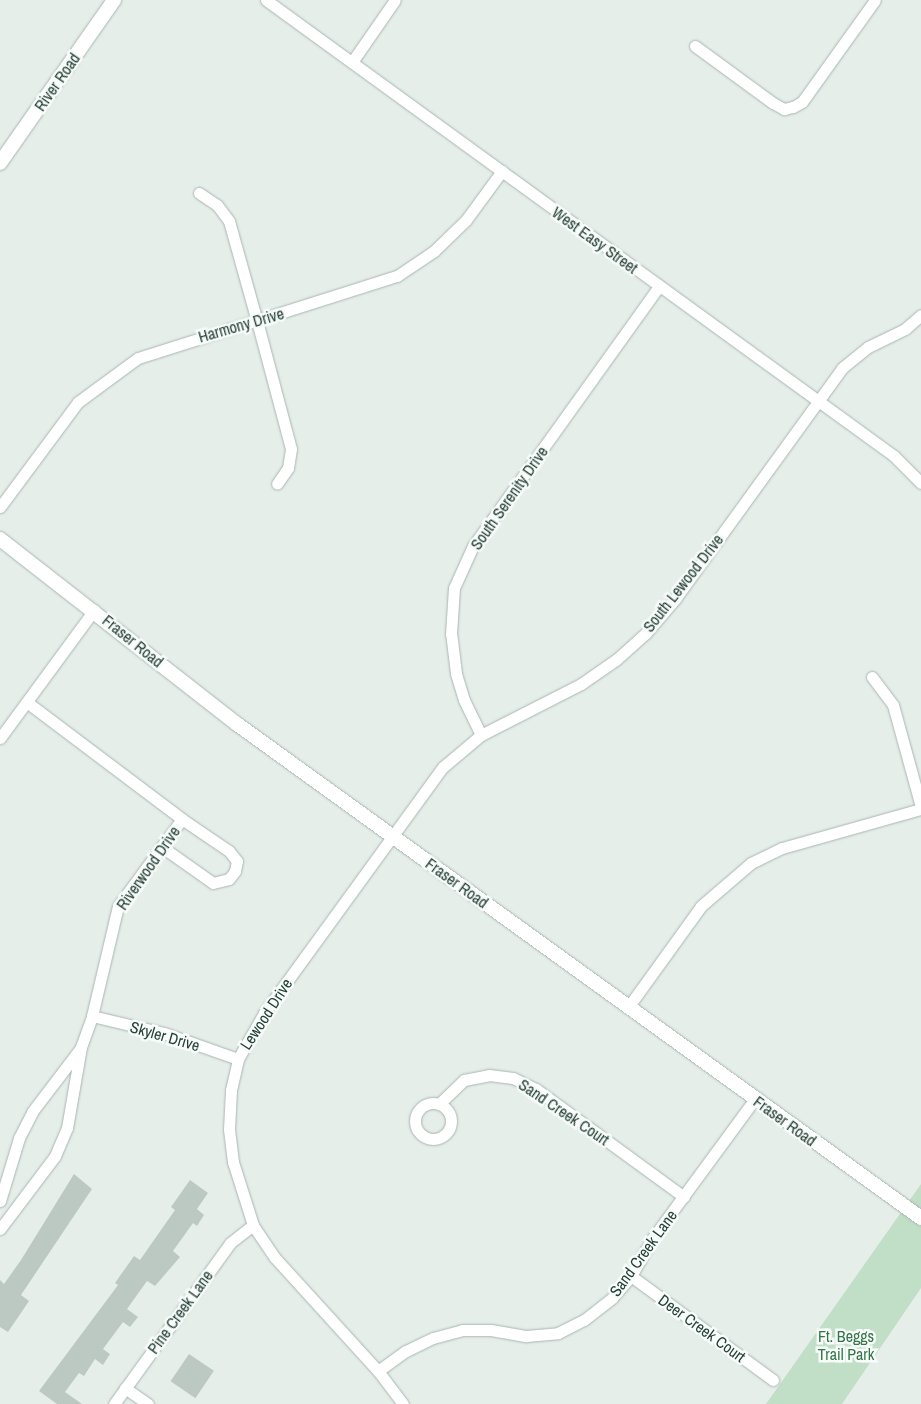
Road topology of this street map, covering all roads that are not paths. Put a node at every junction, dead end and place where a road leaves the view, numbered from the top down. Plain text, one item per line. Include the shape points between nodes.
1 (114, 0) edge
2 (266, 0) edge
3 (395, 0) edge
4 (875, 0) edge
5 (696, 46) dead end
6 (352, 62) junction
7 (0, 163) edge
8 (502, 171) junction
9 (199, 193) dead end
10 (658, 286) junction
11 (921, 315) edge
12 (257, 321) junction
13 (817, 400) junction
14 (921, 483) edge
15 (277, 484) dead end
16 (0, 507) edge
17 (0, 539) edge
18 (94, 610) junction
19 (872, 677) dead end
20 (27, 702) junction
21 (481, 735) junction
22 (0, 738) edge
23 (921, 808) edge
24 (182, 819) junction
25 (391, 836) junction
26 (162, 847) junction
27 (628, 1006) junction
28 (92, 1016) junction
29 (81, 1047) junction
30 (238, 1059) junction
31 (755, 1099) junction
32 (439, 1104) dead end
33 (684, 1197) junction
34 (0, 1201) edge
35 (921, 1218) edge
36 (253, 1225) junction
37 (0, 1230) edge
38 (631, 1276) junction
39 (378, 1371) junction
40 (773, 1380) dead end
41 (125, 1388) junction
42 (114, 1404) edge
43 (148, 1404) edge
44 (403, 1404) edge

1 - 7 street, River Road
2 - 6 street, West Easy Street
3 - 6 street
4 - 5 street via 802,102 793,107 784,109 773,103
6 - 8 street, West Easy Street
8 - 10 street, West Easy Street
8 - 12 street, Harmony Drive via 466,220 434,251 397,276
9 - 12 street via 217,205 229,221
10 - 13 street, West Easy Street
10 - 21 street, South Serenity Drive via 473,546 454,588 451,634 456,673 464,700
11 - 13 street, South Lewood Drive via 905,329 868,347 842,368
12 - 15 street via 291,449 288,468
12 - 16 street, Harmony Drive via 138,358 106,379 78,402
13 - 14 street, West Easy Street via 894,456
13 - 21 street, South Lewood Drive via 675,599 646,633 617,659 581,684
17 - 18 street, Fraser Road
18 - 20 street
18 - 25 street, Fraser Road via 237,724
19 - 23 street via 893,705
20 - 22 street
20 - 24 street, Riverwood Drive
21 - 25 street, South Lewood Drive via 443,767
23 - 27 street via 782,848 751,863 701,906
24 - 26 street, Riverwood Drive
24 - 26 street via 229,851 237,861 236,871 229,880 213,883
25 - 27 street, Fraser Road
25 - 30 street, Lewood Drive via 264,1013
26 - 28 street, Riverwood Drive via 118,906
27 - 31 street, Fraser Road
28 - 29 street, Riverwood Drive
28 - 30 street, Skyler Drive via 164,1033
29 - 34 street, Riverwood Drive via 32,1112 19,1138
29 - 37 street, Riverwood Drive via 67,1128 55,1156
30 - 36 street, Lewood Drive via 231,1090 229,1130 235,1170
31 - 33 street, Sand Creek Lane
31 - 35 street, Fraser Road
32 - 33 street, Sand Creek Court via 464,1080 490,1076 513,1078 536,1089
33 - 38 street, Sand Creek Lane via 652,1239
36 - 39 street, Lewood Drive via 275,1258
36 - 41 street, Pine Creek Lane via 230,1243
38 - 39 street, Sand Creek Lane via 612,1298 584,1320 558,1333 526,1336 491,1330 462,1330 426,1341
38 - 40 street, Deer Creek Court
39 - 44 street, Lewood Drive
41 - 42 street, Pine Creek Lane
41 - 43 street

